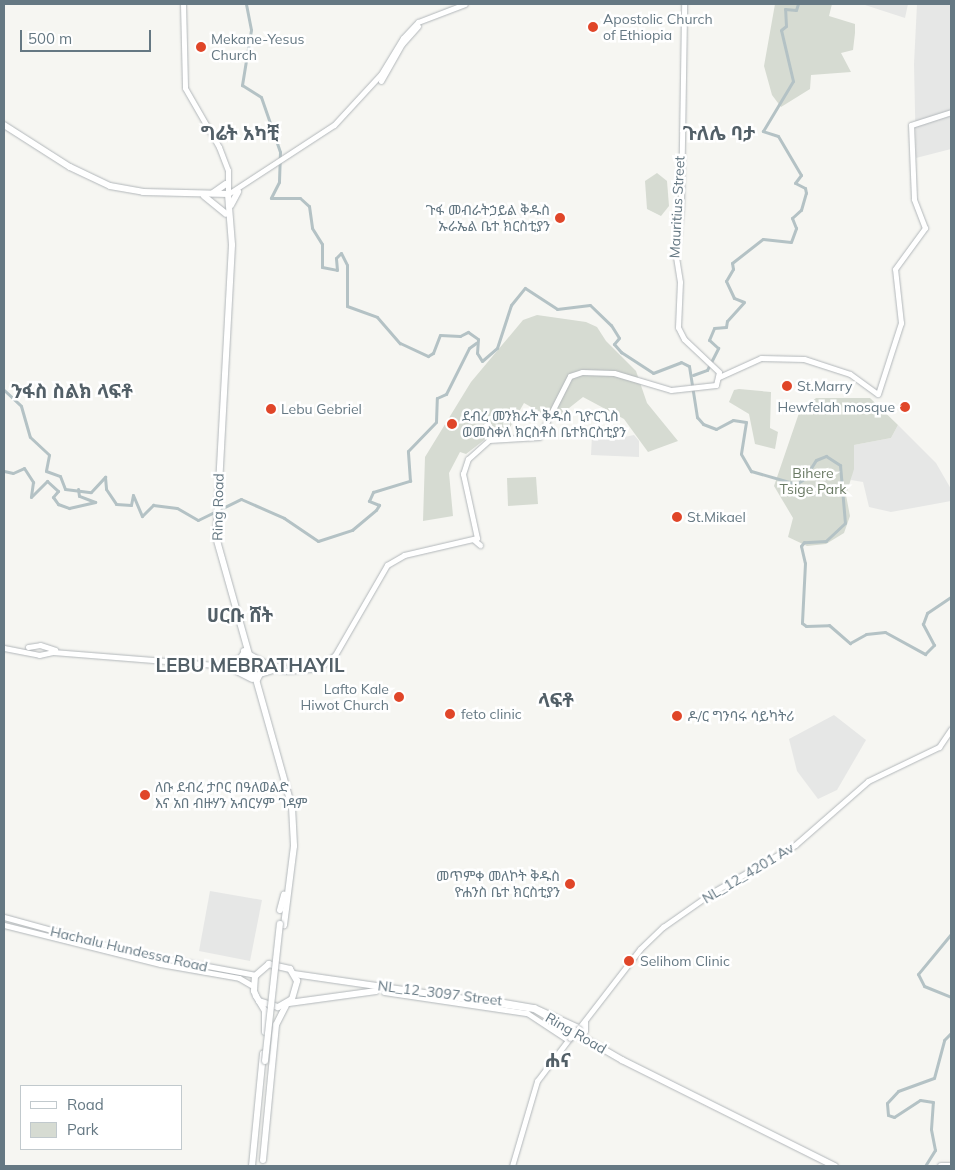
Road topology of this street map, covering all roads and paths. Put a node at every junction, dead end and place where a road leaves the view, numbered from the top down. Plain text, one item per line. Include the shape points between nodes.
1 (182, 4) edge
2 (464, 4) edge
3 (471, 4) edge
4 (683, 4) edge
5 (951, 112) edge
6 (4, 127) edge
7 (334, 128) junction
8 (227, 183) junction
9 (239, 190) junction
10 (204, 195) junction
11 (225, 196) junction
12 (228, 212) junction
13 (720, 377) junction
14 (475, 538) junction
15 (480, 545) dead end
16 (4, 647) edge
17 (246, 653) junction
18 (227, 664) junction
19 (250, 666) junction
20 (271, 667) junction
21 (255, 681) junction
22 (951, 734) edge
23 (286, 895) junction
24 (280, 910) dead end
25 (288, 911) dead end
26 (4, 917) edge
27 (4, 924) edge
28 (43, 932) junction
29 (131, 954) junction
30 (256, 974) junction
31 (294, 974) junction
32 (316, 978) junction
33 (253, 986) junction
34 (384, 992) junction
35 (259, 1001) junction
36 (288, 1003) junction
37 (585, 1020) junction
38 (580, 1028) junction
39 (562, 1036) junction
40 (570, 1039) junction
41 (563, 1045) junction
42 (267, 1061) junction
43 (532, 1098) junction
44 (256, 1132) junction
45 (262, 1163) edge
46 (252, 1166) edge
47 (513, 1166) edge
48 (830, 1166) edge
49 (836, 1166) edge
50 (942, 1166) edge
51 (951, 1166) edge

1 - 8 main road via 183,90 217,148
2 - 7 main road via 433,13 410,29 381,74
3 - 7 main road via 441,13 416,28 385,76
4 - 13 main road, Mauritius Street via 679,205 674,256 678,282 677,322 681,337
5 - 13 main road via 911,125 914,199 925,228 895,269 901,323 878,394 850,374 804,359 761,358
6 - 10 highway via 76,171 110,186 143,192
7 - 9 main road
8 - 9 main road
8 - 10 highway via 217,192
8 - 11 main road
9 - 11 main road
9 - 12 highway
10 - 11 highway
10 - 12 highway
11 - 12 highway, Ring Road
12 - 17 highway, Ring Road via 214,521 219,557
13 - 14 main road via 713,388 688,390 656,389 614,373 575,374 566,381 538,437 485,441 472,453 463,472
14 - 15 main road
14 - 20 main road via 398,555 385,563 334,654 325,662 307,669
16 - 18 main road
17 - 18 highway
17 - 19 highway, Ring Road
17 - 20 highway
18 - 19 main road
18 - 21 highway via 245,672
19 - 20 main road
19 - 21 highway, Ring Road
20 - 21 highway
21 - 23 highway, Ring Road via 292,807 294,846
22 - 37 main road, NL_12_4201 Av via 936,749 868,780 795,844 663,927 640,949
23 - 24 highway
23 - 25 highway
23 - 42 highway, Ring Road
26 - 28 main road, Hachalu Hundessa Road
27 - 28 main road
28 - 29 main road, Hachalu Hundessa Road
29 - 30 main road, Hachalu Hundessa Road
29 - 33 main road via 239,978
30 - 31 highway via 273,964 285,966
30 - 33 highway
31 - 32 highway, Ring Road
31 - 36 highway via 297,991
32 - 38 main road, NL_12_3097 Street via 516,1003 561,1017
32 - 49 highway, Ring Road via 534,1009 630,1063
33 - 35 highway
34 - 36 highway, Ring Road via 361,990
34 - 39 main road via 518,1011 539,1018
34 - 48 highway, Ring Road via 534,1012 615,1059
35 - 36 highway via 272,1007
35 - 44 highway via 266,1020
36 - 45 highway via 276,1025
37 - 38 main road
37 - 38 main road
38 - 40 main road, bridge
39 - 40 main road
39 - 41 main road
40 - 41 main road
40 - 43 main road via 547,1068
41 - 43 main road via 543,1070
42 - 44 highway
42 - 45 highway
43 - 47 main road
44 - 46 highway
50 - 51 highway

